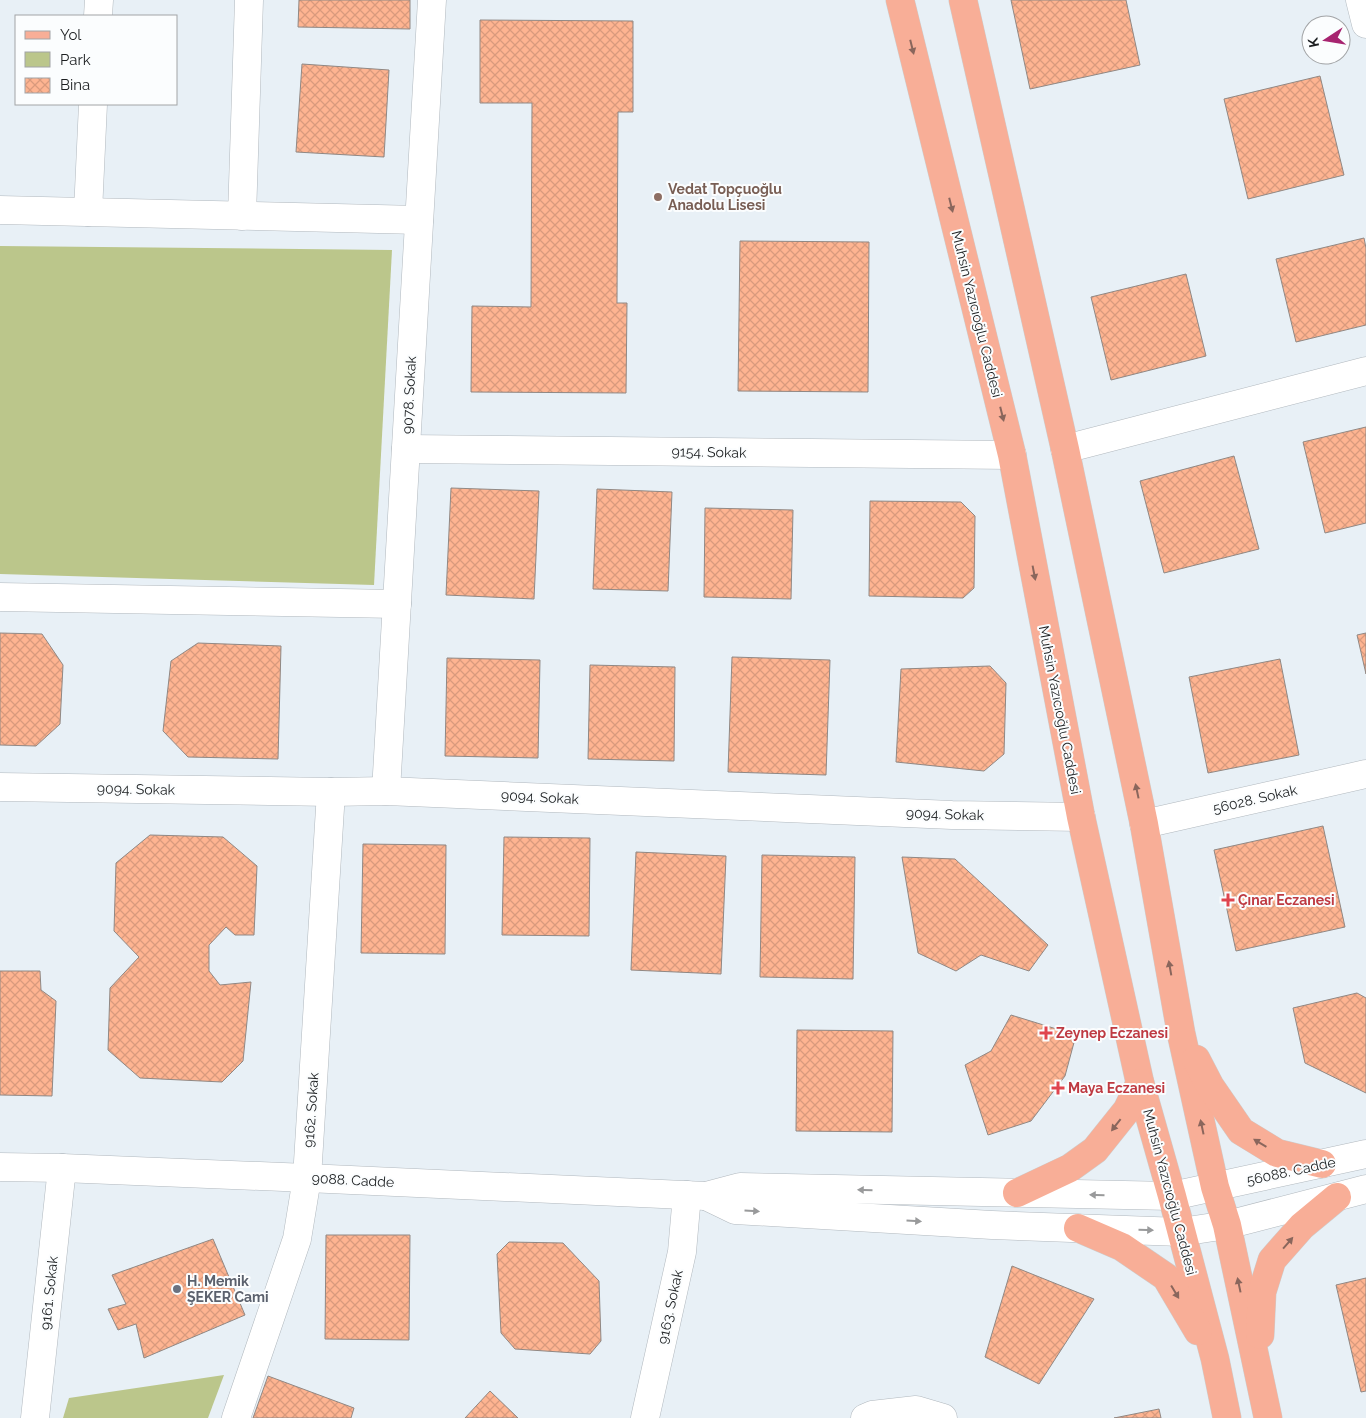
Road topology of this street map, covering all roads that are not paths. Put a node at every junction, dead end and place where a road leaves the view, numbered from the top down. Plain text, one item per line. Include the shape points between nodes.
1 (99, 0) edge
2 (249, 0) edge
3 (432, 0) edge
4 (900, 0) edge
5 (963, 0) edge
6 (1360, 0) edge
7 (98, 15) edge
8 (1366, 24) edge
9 (93, 105) edge
10 (0, 210) edge
11 (88, 212) junction
12 (242, 216) junction
13 (419, 220) junction
14 (1366, 372) edge
15 (406, 449) junction
16 (1065, 449) junction
17 (1012, 455) junction
18 (0, 597) edge
19 (397, 604) junction
20 (1366, 774) edge
21 (0, 787) edge
22 (386, 790) junction
23 (331, 792) junction
24 (1081, 817) junction
25 (1144, 824) junction
26 (1181, 1033) junction
27 (1140, 1083) junction
28 (1366, 1154) edge
29 (1322, 1164) junction
30 (0, 1167) edge
31 (62, 1168) junction
32 (306, 1178) junction
33 (1215, 1187) junction
34 (1366, 1189) edge
35 (1016, 1194) junction
36 (696, 1196) junction
37 (1172, 1196) junction
38 (1337, 1197) junction
39 (1227, 1225) junction
40 (1078, 1228) junction
41 (1181, 1232) junction
42 (1215, 1358) junction
43 (1257, 1371) junction
44 (35, 1418) edge
45 (236, 1418) edge
46 (645, 1418) edge
47 (865, 1418) edge
48 (942, 1418) edge
49 (1227, 1418) edge
50 (1268, 1418) edge

1 - 7 street
2 - 12 street
3 - 13 street, 9078. Sokak
4 -> 17 main road, Muhsin Yazıcıoğlu Caddesi
5 - 16 main road
6 - 8 street
9 - 11 street
10 - 11 street
11 - 12 street
12 - 13 street
13 - 15 street, 9078. Sokak
14 - 16 street
15 - 17 street, 9154. Sokak
15 - 19 street, 9078. Sokak
25 -> 16 main road
17 -> 24 main road, Muhsin Yazıcıoğlu Caddesi
18 - 19 street
19 - 22 street, 9078. Sokak
20 - 25 street, 56028. Sokak
21 - 23 street, 9094. Sokak
22 - 23 street, 9094. Sokak
22 - 24 street, 9094. Sokak via 942,815
23 - 32 street, 9162. Sokak
24 - 27 main road, Muhsin Yazıcıoğlu Caddesi
26 -> 25 main road
29 -> 26 main road via 1277,1153 1241,1131 1210,1086
33 -> 26 main road
27 -> 35 main road via 1127,1110 1095,1150 1070,1168
27 - 37 main road, Muhsin Yazıcıoğlu Caddesi
28 - 29 street, 56088. Cadde
29 - 33 street, 56088. Cadde
30 - 31 street, 9088. Cadde
31 - 32 street, 9088. Cadde
31 - 44 street, 9161. Sokak
32 - 36 street, 9088. Cadde
32 - 45 street, 9162. Sokak via 297,1238
33 - 37 street, 56088. Cadde
33 - 39 main road
34 - 38 street
35 -> 36 street, 56088. Cadde via 740,1187
37 -> 35 street, 56088. Cadde
36 -> 40 street via 735,1210
36 - 46 street, 9163. Sokak
37 - 41 main road, Muhsin Yazıcıoğlu Caddesi
38 - 39 street
43 -> 38 main road via 1262,1292 1272,1260 1302,1226
39 - 41 street
43 -> 39 main road
40 -> 41 street
40 -> 42 main road via 1122,1247 1166,1277
41 - 42 main road, Muhsin Yazıcıoğlu Caddesi
42 - 49 main road, Muhsin Yazıcıoğlu Caddesi
43 - 50 main road
47 - 48 street via 916,1410

